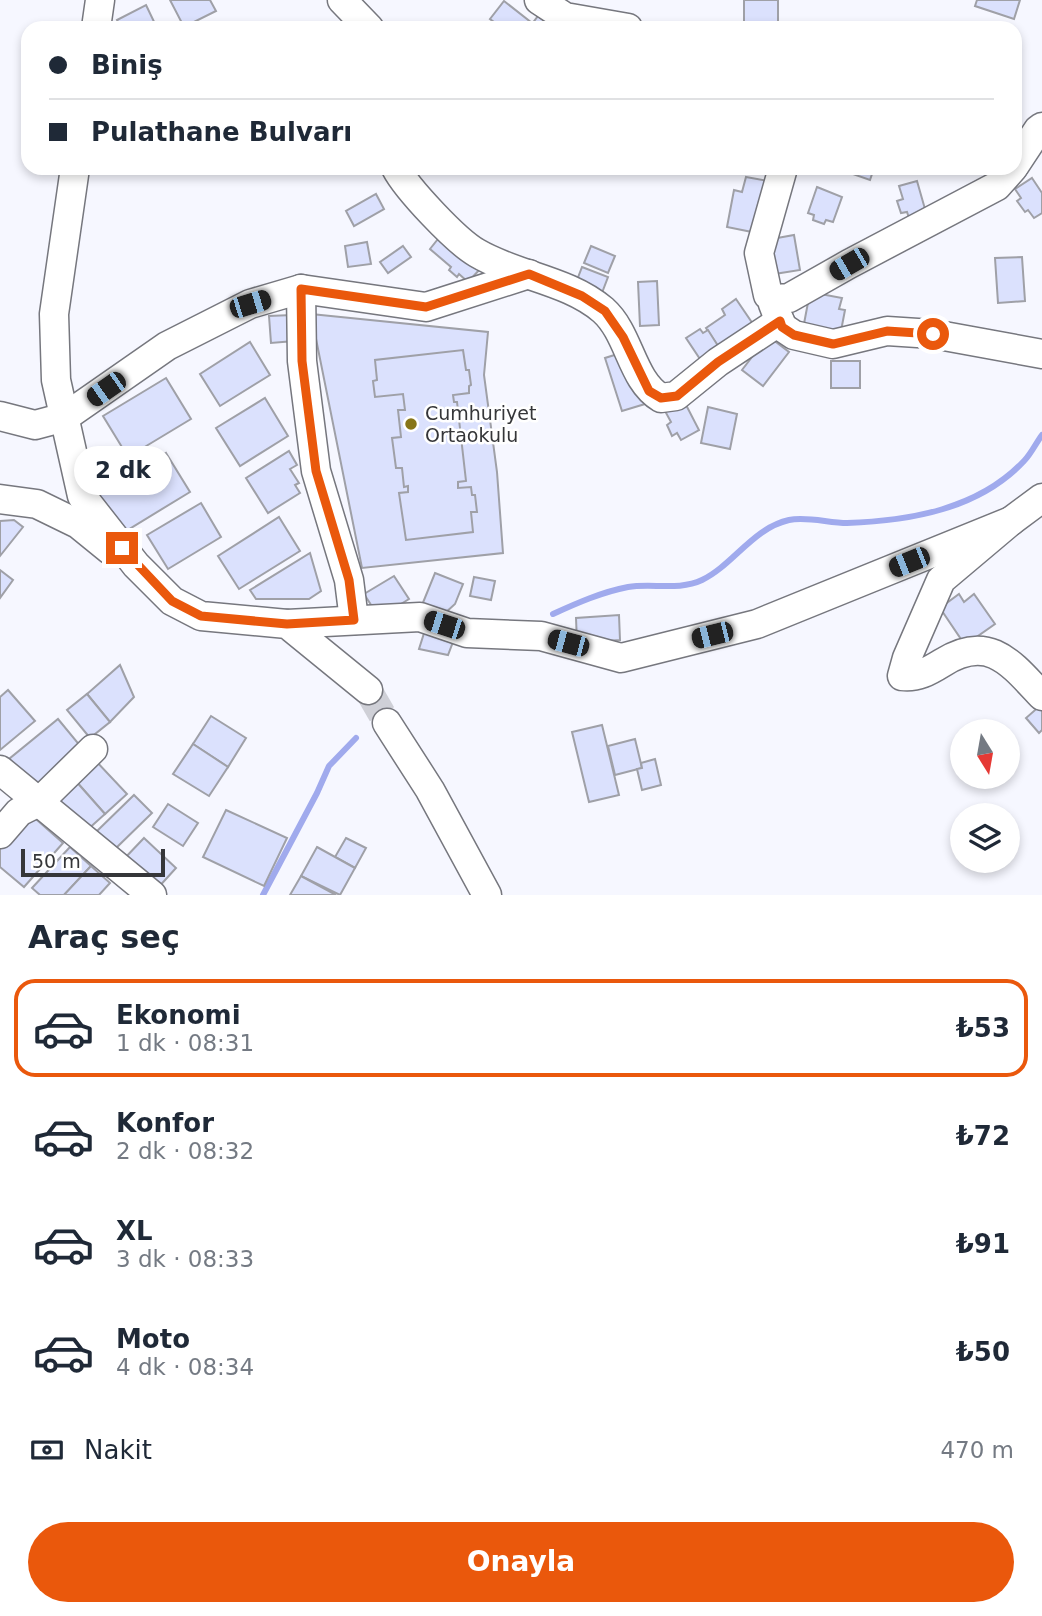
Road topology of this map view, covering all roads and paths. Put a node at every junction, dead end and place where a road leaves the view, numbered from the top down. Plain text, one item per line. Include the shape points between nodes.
1 (100, 0) edge
2 (342, 0) edge
3 (539, 0) edge
4 (97, 21) edge
5 (362, 21) edge
6 (588, 21) edge
7 (1042, 127) edge
8 (1022, 154) edge
9 (74, 175) edge
10 (400, 175) edge
11 (781, 175) edge
12 (1006, 175) edge
13 (529, 274) junction
14 (301, 289) junction
15 (768, 295) junction
16 (780, 321) junction
17 (1042, 354) edge
18 (0, 416) edge
19 (65, 417) junction
20 (1042, 498) edge
21 (0, 499) edge
22 (1011, 521) junction
23 (172, 601) junction
24 (354, 620) junction
25 (287, 624) junction
26 (368, 690) tunnel mouth
27 (1042, 696) edge
28 (387, 723) tunnel mouth
29 (93, 749) dead end
30 (0, 770) edge
31 (38, 802) junction
32 (0, 834) edge
33 (152, 895) edge
34 (486, 895) edge

1 - 4 street
2 - 5 street
3 - 6 street via 565,17
7 - 8 street
9 - 19 street via 54,314 56,380
10 - 13 street via 476,253
11 - 15 street via 759,253
12 - 15 street via 997,186 789,298
13 - 14 street via 426,307
13 - 16 street via 605,311 649,391 661,398 677,396
14 - 19 street via 250,304 167,346
14 - 24 street via 302,361 316,471 349,580
15 - 16 street
16 - 17 street via 794,335 833,344 887,331 933,334
18 - 19 street via 35,425
19 - 23 street via 82,496 136,565
20 - 22 street
21 - 23 street via 37,504 78,524
22 - 24 street via 757,624 621,658 541,636 467,632 420,617
22 - 27 street via 941,580 902,676 913,678 952,657 997,653
23 - 25 street via 201,616
24 - 25 street
25 - 26 street
28 - 34 street via 430,790
29 - 31 street
30 - 31 street
31 - 32 street via 19,812
31 - 33 street

